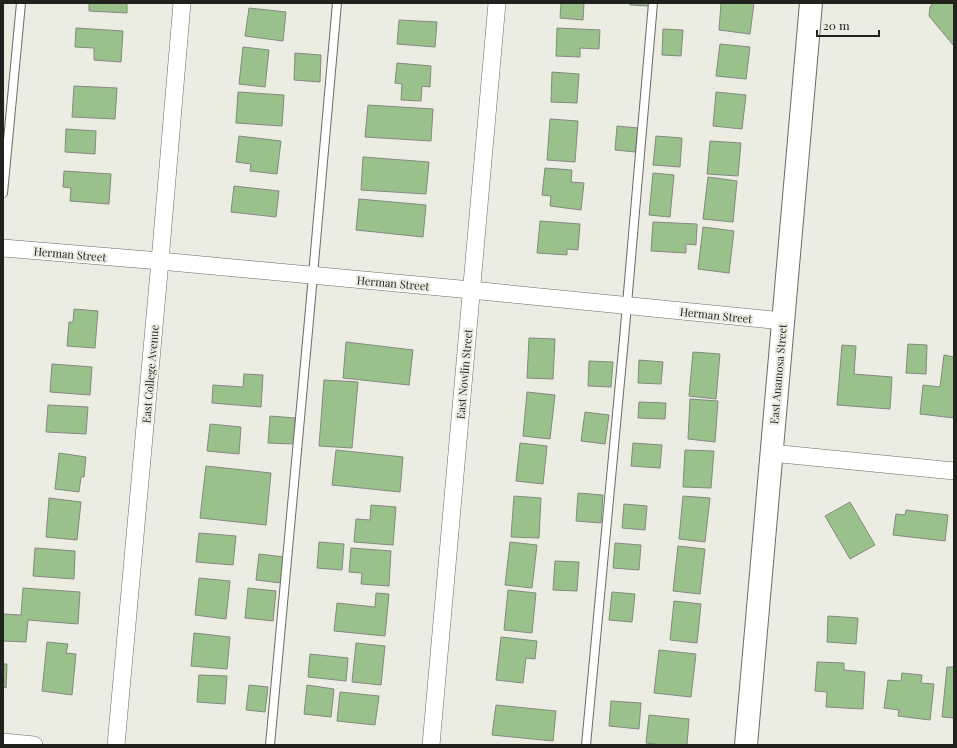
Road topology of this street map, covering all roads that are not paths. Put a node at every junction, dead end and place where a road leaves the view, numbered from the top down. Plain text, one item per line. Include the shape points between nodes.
1 (21, 3) edge
2 (182, 3) edge
3 (337, 3) edge
4 (497, 3) edge
5 (653, 3) edge
6 (811, 3) edge
7 (3, 193) edge
8 (3, 248) edge
9 (160, 261) junction
10 (313, 276) junction
11 (471, 290) junction
12 (627, 306) junction
13 (783, 321) junction
14 (771, 453) junction
15 (954, 471) edge
16 (3, 742) edge
17 (34, 745) edge
18 (116, 745) edge
19 (270, 745) edge
20 (431, 745) edge
21 (586, 745) edge
22 (746, 745) edge

1 - 7 lane
2 - 9 street, East College Avenue
3 - 10 lane
4 - 11 street, East Nowlin Street
5 - 12 lane
6 - 13 main road, East Anamosa Street
8 - 9 street, Herman Street
9 - 10 street, Herman Street
9 - 18 street, East College Avenue
10 - 11 street, Herman Street
10 - 19 lane
11 - 12 street, Herman Street
11 - 20 street, East Nowlin Street
12 - 13 street, Herman Street
12 - 21 lane
13 - 14 main road, East Anamosa Street
14 - 15 street
14 - 22 main road, East Anamosa Street
16 - 17 street

